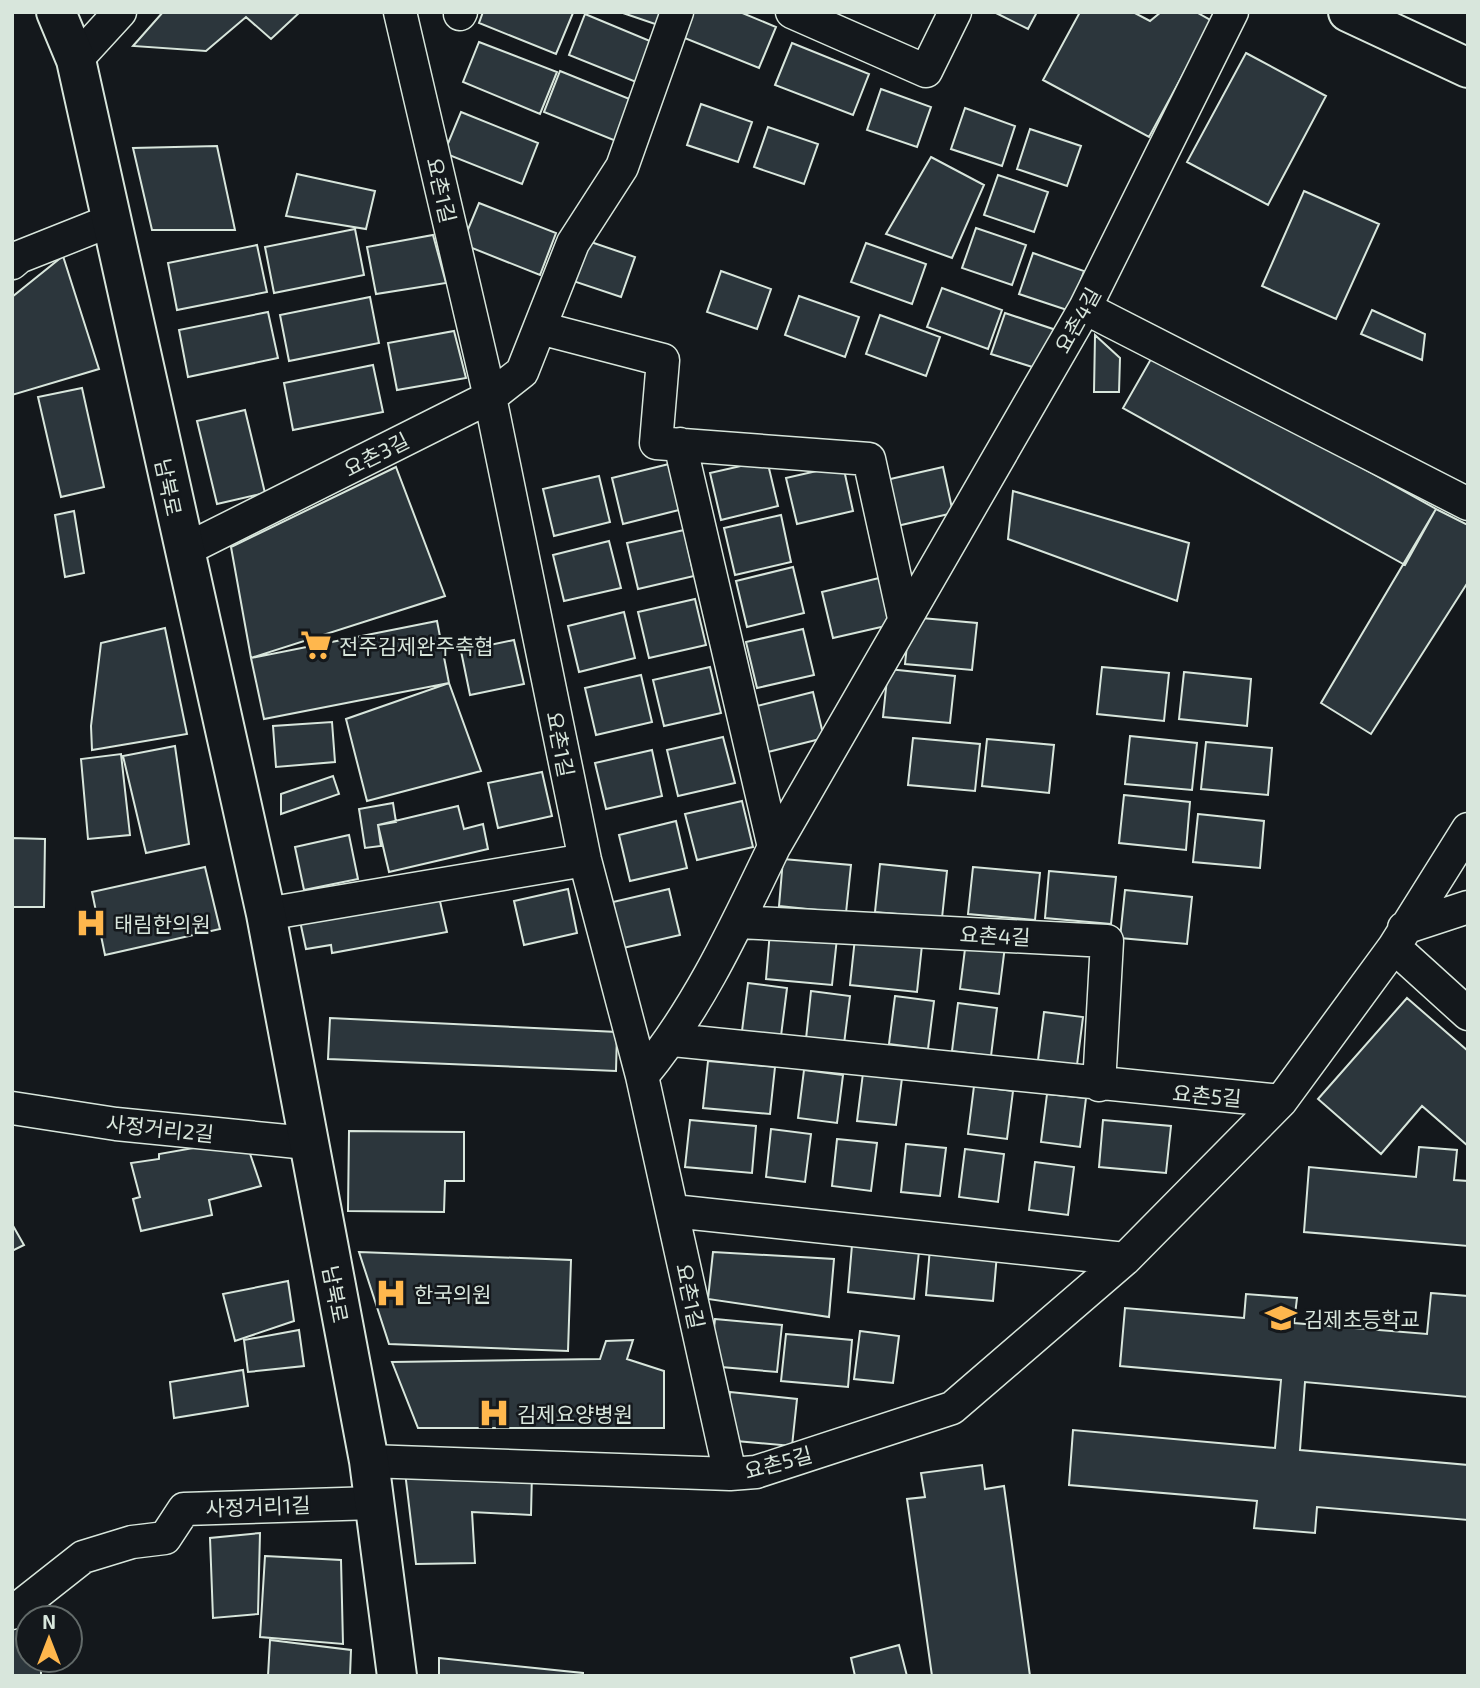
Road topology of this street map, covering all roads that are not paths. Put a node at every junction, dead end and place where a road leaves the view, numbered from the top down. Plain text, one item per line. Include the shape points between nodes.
1 (56, 12) edge
2 (120, 12) edge
3 (400, 12) edge
4 (677, 12) edge
5 (792, 12) edge
6 (955, 12) edge
7 (1232, 12) edge
8 (1348, 12) edge
9 (76, 60) junction
10 (1468, 68) edge
11 (112, 220) junction
12 (15, 256) edge
13 (1085, 308) junction
14 (540, 328) junction
15 (490, 397) junction
16 (668, 444) junction
17 (1468, 504) edge
18 (183, 551) junction
19 (904, 618) junction
20 (1468, 828) edge
21 (774, 847) junction
22 (584, 860) junction
23 (1468, 907) edge
24 (265, 914) junction
25 (738, 922) junction
26 (1399, 937) junction
27 (1468, 1014) edge
28 (673, 1040) junction
29 (642, 1076) junction
30 (1099, 1085) junction
31 (1281, 1101) junction
32 (12, 1108) edge
33 (307, 1143) junction
34 (673, 1211) junction
35 (1125, 1259) junction
36 (369, 1461) junction
37 (730, 1474) junction
38 (374, 1503) junction
39 (12, 1613) edge
40 (397, 1676) edge

1 - 9 main road, 남북로
2 - 9 street
3 - 15 street, 요촌1길
4 - 14 street, 요촌3길 via 622,167 573,243
5 - 6 street via 926,71
7 - 13 street, 요촌4길
8 - 10 main road
9 - 11 main road, 남북로
11 - 12 street
11 - 18 main road, 남북로
13 - 17 street
13 - 19 street, 요촌4길
14 - 15 street, 요촌3길 via 522,372
14 - 16 street via 663,360
15 - 18 street, 요촌3길
15 - 22 street, 요촌1길
16 - 19 street via 869,458
16 - 21 street
18 - 24 main road, 남북로
19 - 21 street, 요촌4길
20 - 26 street, 요촌5길
21 - 25 street, 요촌4길
22 - 24 street
22 - 29 street, 요촌1길
23 - 26 street
24 - 33 main road, 남북로
25 - 28 street, 요촌4길
25 - 30 street, 요촌4길 via 1107,941
26 - 27 street
26 - 31 street, 요촌5길
28 - 29 street, 요촌4길
28 - 30 street, 요촌5길
29 - 34 street, 요촌1길
30 - 31 street, 요촌5길
31 - 35 street, 요촌5길
32 - 33 street, 사정거리2길 via 116,1124
33 - 36 main road, 남북로
34 - 35 street
34 - 37 street, 요촌1길
35 - 37 street, 요촌5길 via 952,1408 756,1472
36 - 37 street, 요촌5길
36 - 38 main road, 남북로
38 - 39 street, 사정거리1길 via 184,1509 165,1538 132,1542 83,1557
38 - 40 main road, 남북로

